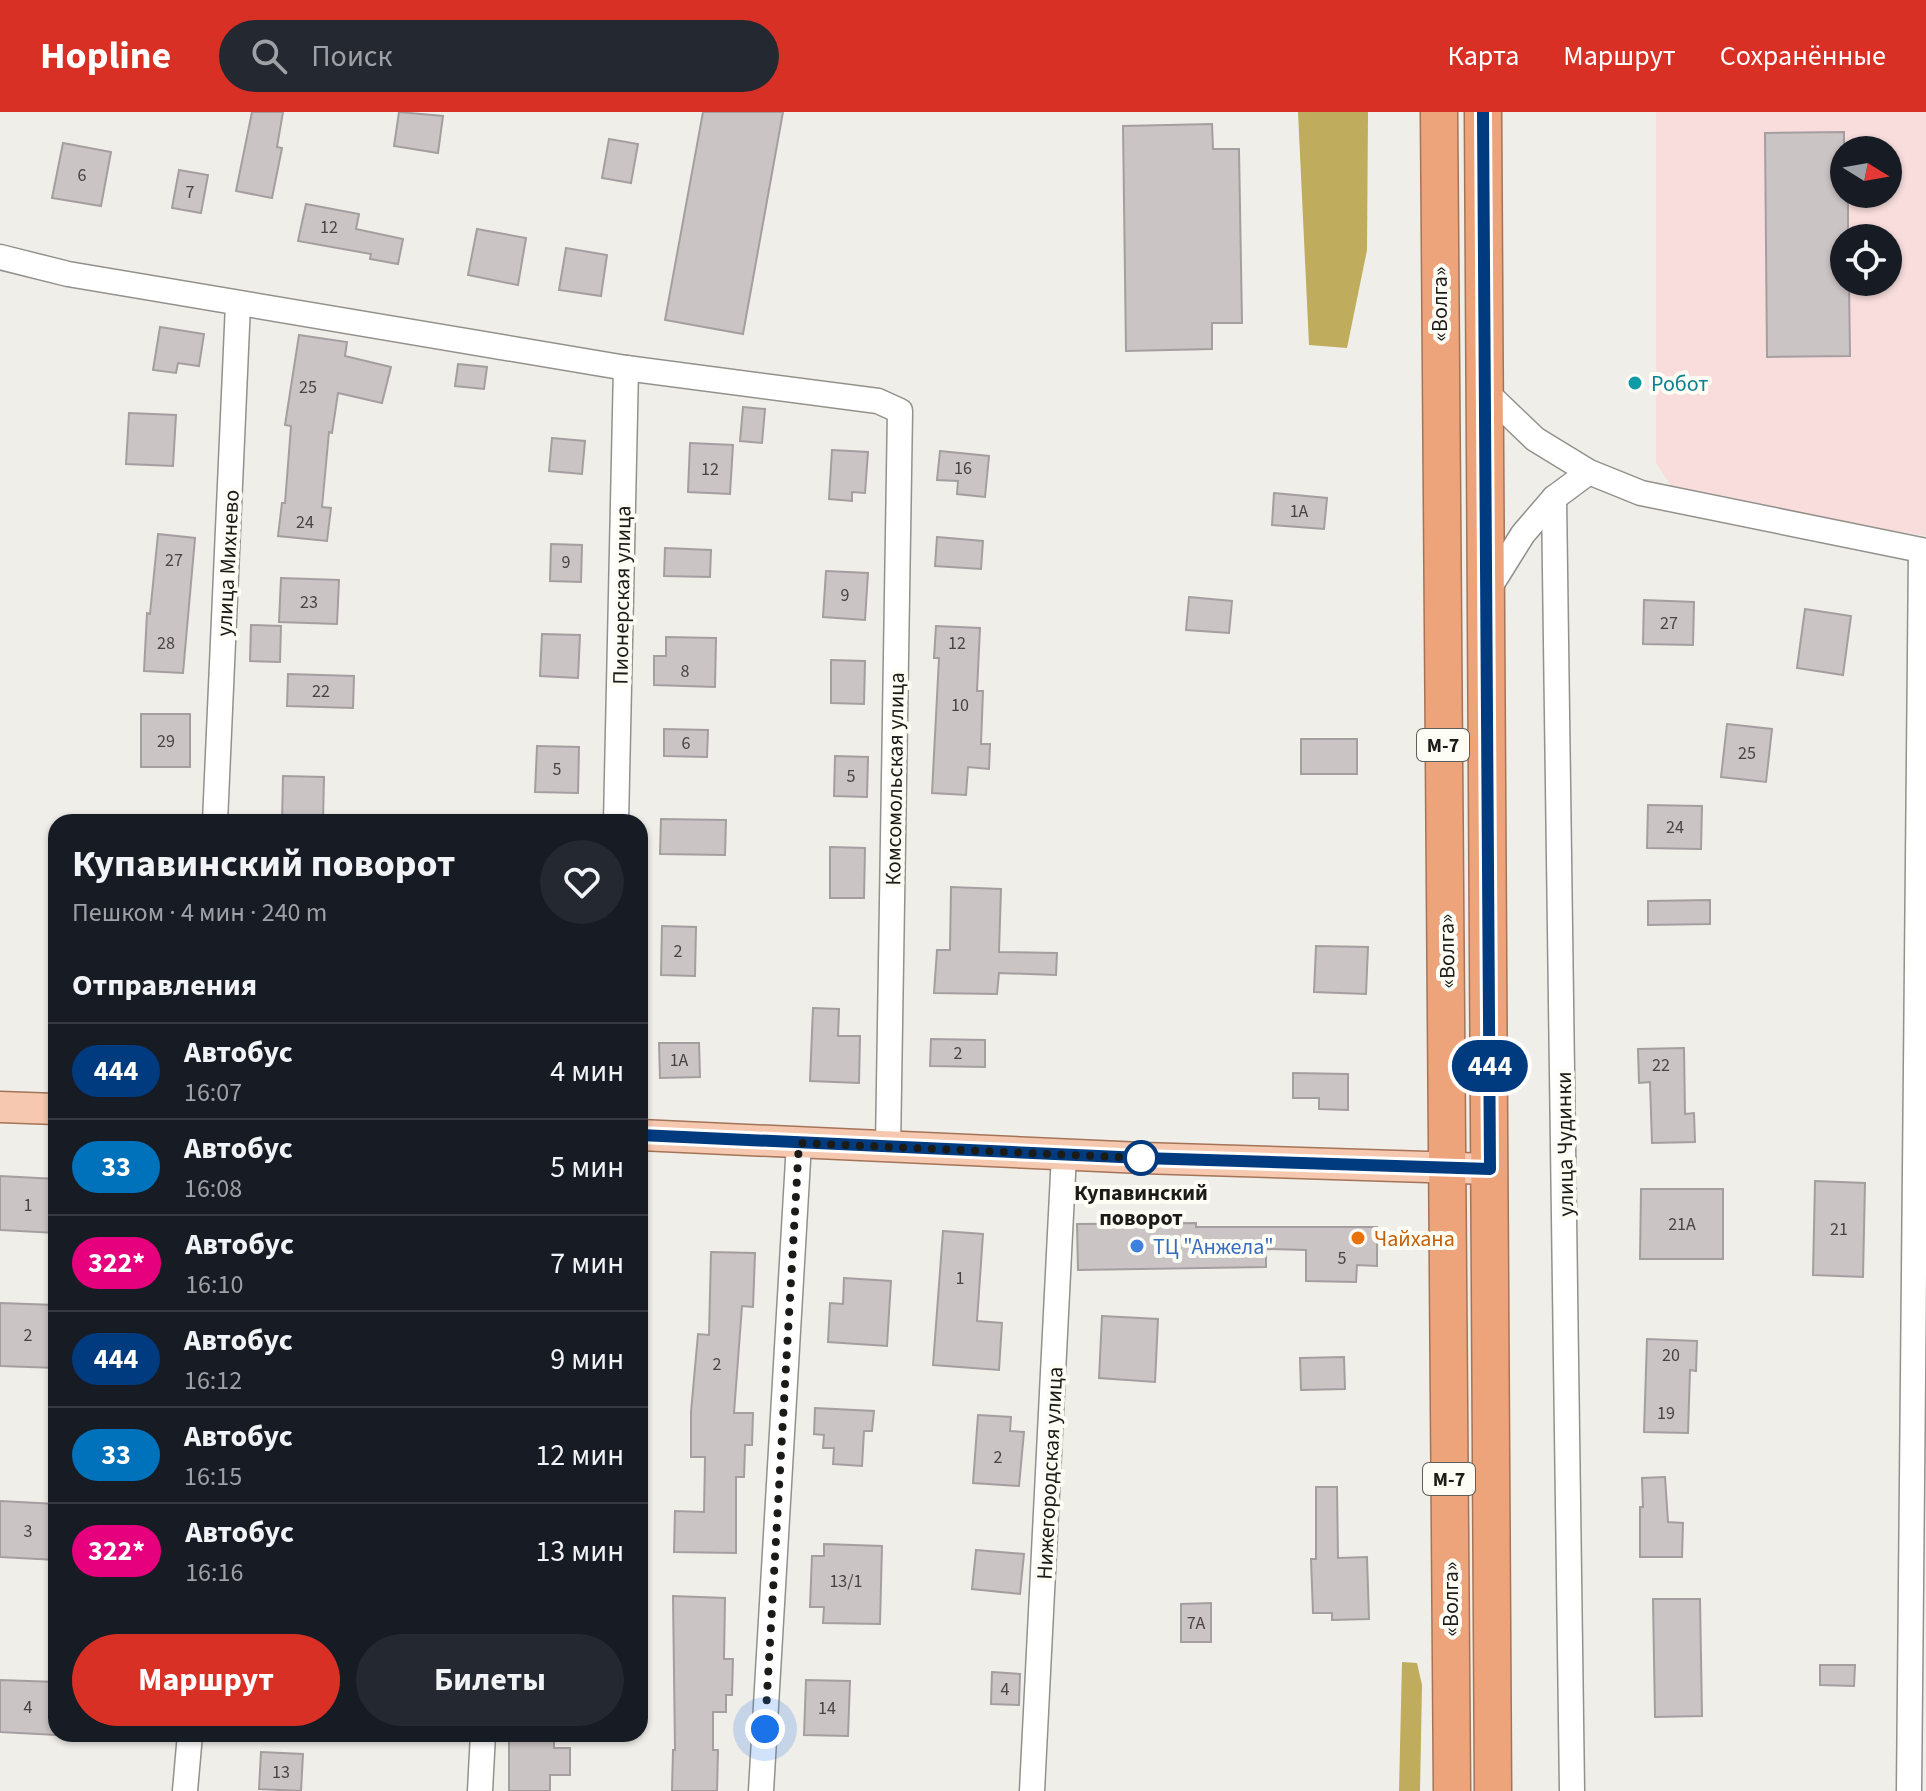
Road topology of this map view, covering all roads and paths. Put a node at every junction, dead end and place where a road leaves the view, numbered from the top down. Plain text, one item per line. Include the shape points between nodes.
1 (1439, 112) edge
2 (1483, 112) edge
3 (0, 257) edge
4 (238, 304) junction
5 (626, 368) junction
6 (1487, 393) junction
7 (1589, 472) junction
8 (1554, 498) junction
9 (1924, 551) edge
10 (1487, 592) junction
11 (215, 814) edge
12 (616, 814) edge
13 (0, 1107) edge
14 (48, 1109) edge
15 (648, 1135) edge
16 (799, 1143) junction
17 (888, 1147) junction
18 (1064, 1154) junction
19 (1447, 1168) junction
20 (1490, 1169) junction
21 (189, 1742) edge
22 (483, 1742) edge
23 (185, 1791) edge
24 (480, 1791) edge
25 (761, 1791) edge
26 (1032, 1791) edge
27 (1452, 1791) edge
28 (1493, 1791) edge
29 (1572, 1791) edge
30 (1909, 1791) edge

1 - 19 highway, «Волга» / М-7
2 - 6 highway, «Волга» / М-7
3 - 4 street
4 - 5 street
4 - 11 street, улица Михнево
5 - 12 street, Пионерская улица
5 - 17 street, Комсомольская улица via 878,401 900,411
6 - 7 street via 1535,439
6 - 10 highway, «Волга» / М-7
7 - 8 street
7 - 9 street via 1641,493
8 - 10 street via 1523,534
8 - 29 street, улица Чудинки
9 - 30 street
10 - 20 highway, «Волга» / М-7
13 - 14 main road
15 - 16 main road
16 - 17 main road
16 - 25 street
17 - 18 main road
18 - 19 main road
18 - 26 street, Нижегородская улица
19 - 20 main road
19 - 27 highway, «Волга» / М-7
20 - 28 highway, «Волга» / М-7
21 - 23 street
22 - 24 street

